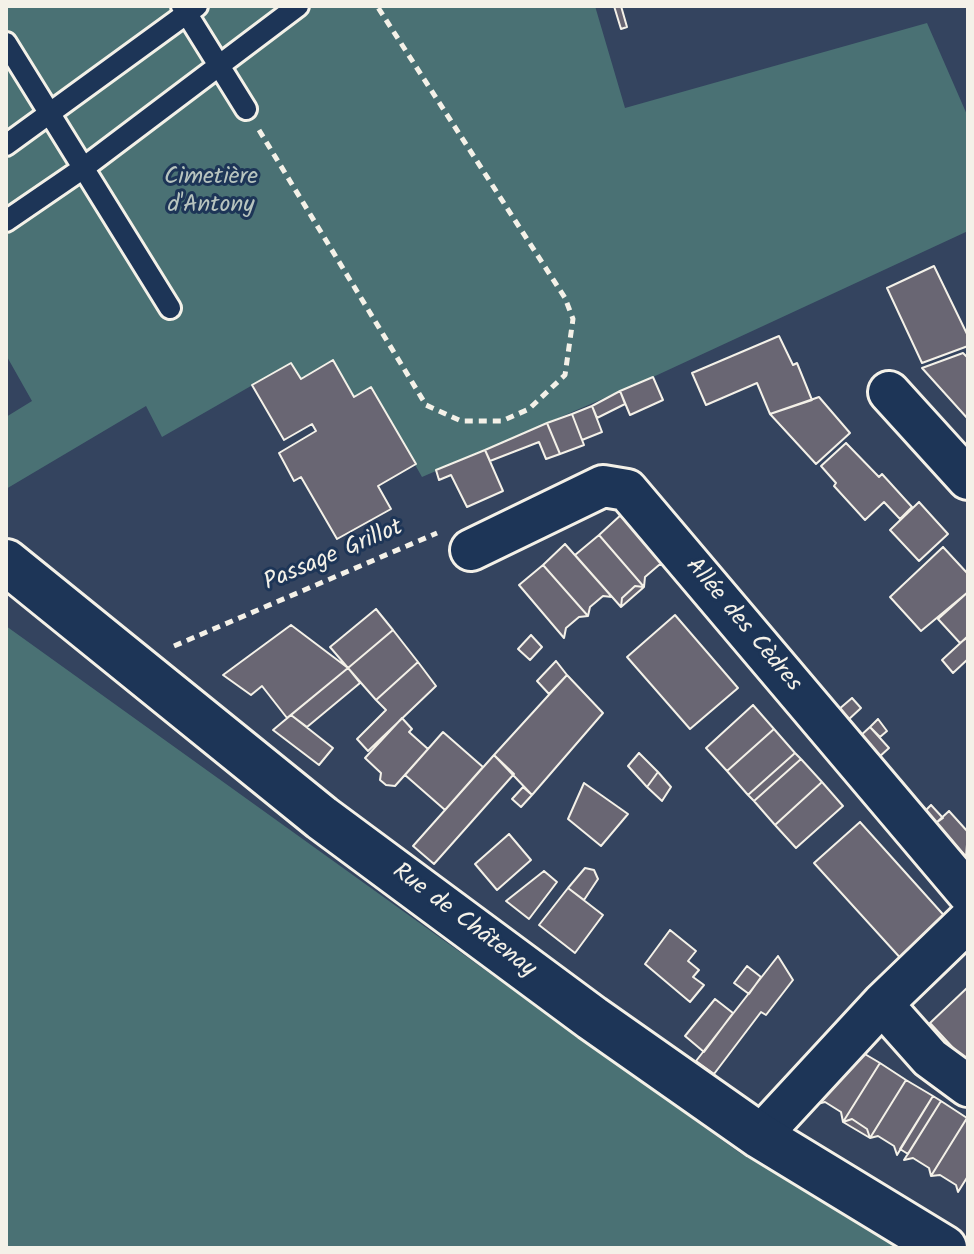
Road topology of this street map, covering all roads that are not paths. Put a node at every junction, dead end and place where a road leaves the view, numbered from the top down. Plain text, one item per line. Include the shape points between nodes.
1 (298, 6) edge
2 (189, 9) edge
3 (6, 43) edge
4 (219, 65) junction
5 (246, 109) road end
6 (49, 114) junction
7 (6, 145) edge
8 (82, 169) junction
9 (6, 221) edge
10 (170, 308) dead end
11 (889, 392) dead end
12 (968, 479) edge
13 (460, 539) road end
14 (6, 562) edge
15 (968, 893) edge
16 (968, 921) edge
17 (882, 1004) junction
18 (968, 1086) edge
19 (760, 1136) junction
20 (944, 1248) edge

1 - 4 lane
2 - 4 lane
2 - 6 lane
3 - 6 lane
4 - 5 lane
4 - 8 lane
6 - 7 lane
6 - 8 lane
8 - 9 lane
8 - 10 lane
11 - 12 street
13 - 15 street, Allée des Cèdres via 603,486 627,490
14 - 19 main road, Rue de Châtenay via 346,836
16 - 17 street
17 - 18 street via 930,1058
17 - 19 street
19 - 20 main road, Rue de Châtenay

